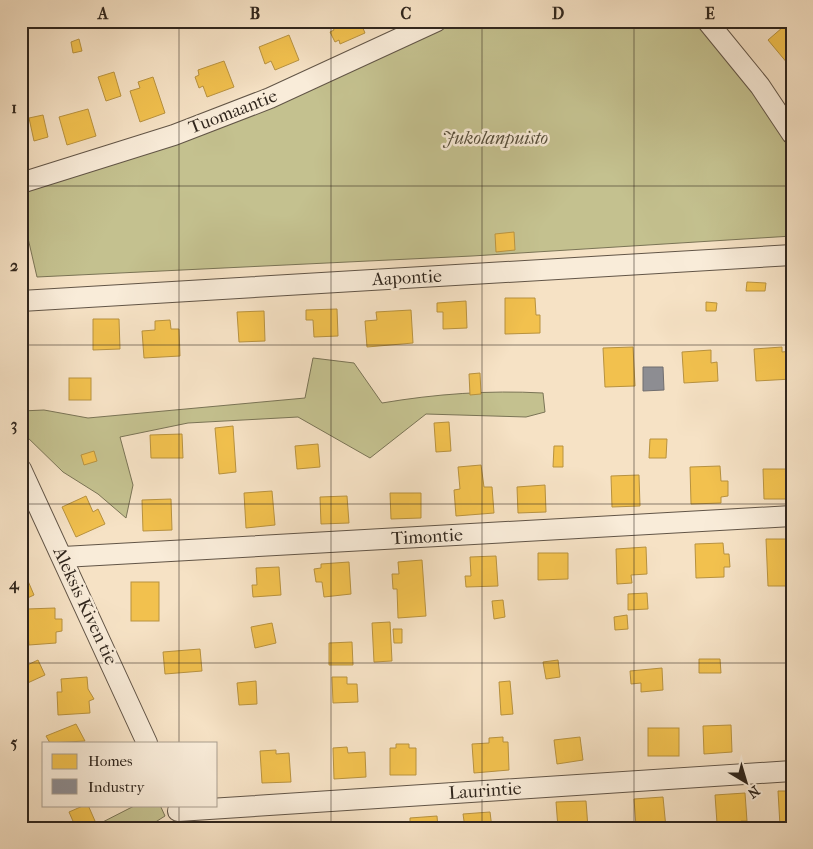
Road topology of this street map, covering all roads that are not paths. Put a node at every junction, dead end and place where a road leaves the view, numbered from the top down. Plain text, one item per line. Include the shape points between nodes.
1 (437, 21) edge
2 (707, 21) edge
3 (792, 134) edge
4 (21, 183) edge
5 (792, 255) edge
6 (21, 301) edge
7 (21, 469) edge
8 (792, 516) edge
9 (63, 557) junction
10 (147, 742) edge
11 (792, 771) edge
12 (210, 806) edge
13 (218, 806) edge
14 (177, 808) edge
15 (189, 828) edge

1 - 4 street, Tuomaantie via 270,98 174,134
2 - 3 street via 760,86
5 - 6 street, Aapontie
7 - 9 street, Aleksis Kiven tie
8 - 9 street, Timontie
9 - 10 street, Aleksis Kiven tie
11 - 13 street, Laurintie
12 - 14 street, Laurintie
14 - 15 street

